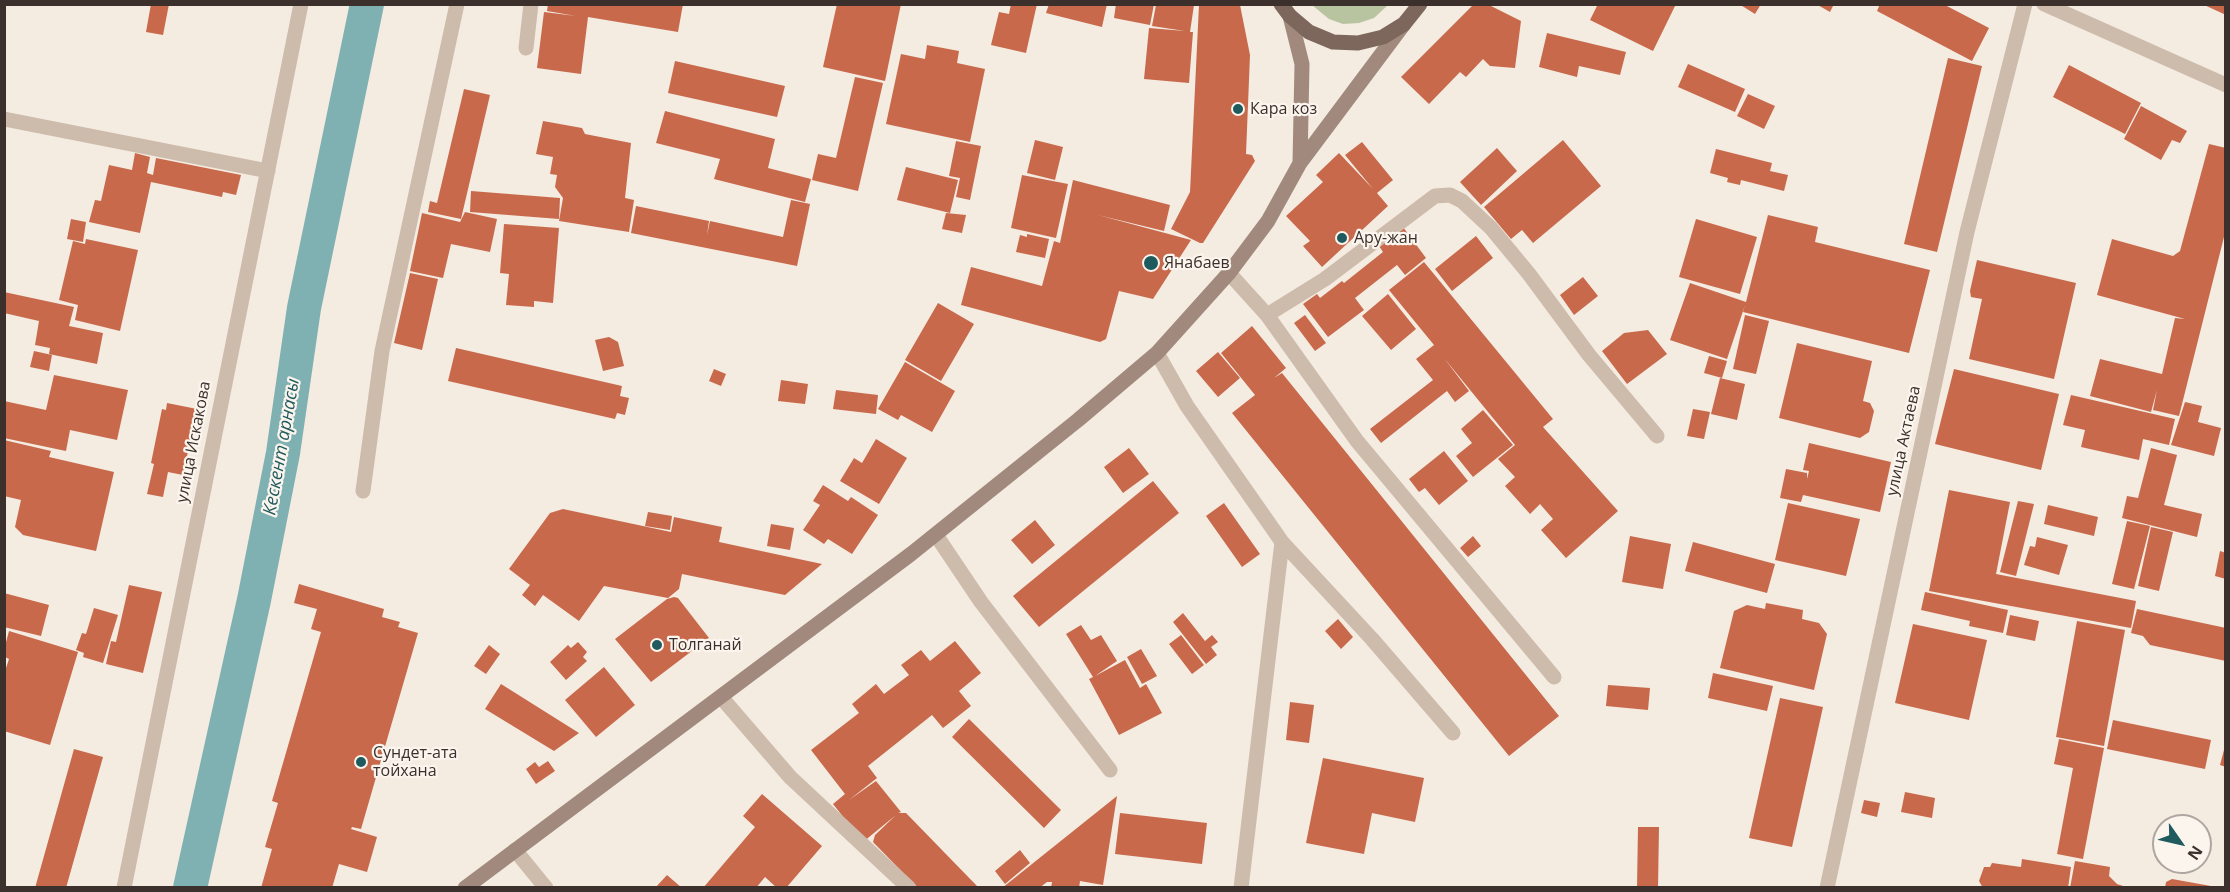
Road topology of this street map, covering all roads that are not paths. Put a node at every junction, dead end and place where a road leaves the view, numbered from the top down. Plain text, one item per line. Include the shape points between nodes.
1 (301, 4) edge
2 (457, 4) edge
3 (531, 4) edge
4 (1420, 4) edge
5 (2025, 4) edge
6 (2044, 4) edge
7 (1286, 10) edge
8 (1404, 24) junction
9 (526, 48) dead end
10 (2226, 85) edge
11 (4, 119) edge
12 (1300, 163) junction
13 (268, 171) junction
14 (1229, 273) junction
15 (1267, 315) junction
16 (1157, 353) junction
17 (1657, 436) dead end
18 (363, 491) dead end
19 (936, 535) junction
20 (1282, 542) junction
21 (1554, 677) dead end
22 (721, 697) junction
23 (1453, 733) dead end
24 (1110, 770) dead end
25 (515, 850) junction
26 (124, 888) edge
27 (465, 888) edge
28 (546, 888) edge
29 (909, 888) edge
30 (1241, 888) edge
31 (1827, 888) edge

1 - 13 street, улица Искакова
2 - 18 street via 382,351
3 - 9 street
4 - 8 main road
5 - 31 street, улица Актаева via 1967,232
6 - 10 street
7 - 8 main road via 1310,32 1333,42 1375,39
7 - 12 main road via 1302,64
8 - 12 main road
11 - 13 street
12 - 14 main road via 1268,221
13 - 26 street, улица Искакова
14 - 15 street
14 - 16 main road
15 - 17 street via 1325,279 1435,196 1450,195 1491,228
15 - 21 street via 1357,441
16 - 19 main road
16 - 20 street via 1187,406
19 - 22 main road
19 - 24 street via 981,602
20 - 23 street
20 - 30 street
22 - 25 main road
22 - 29 street via 790,777
25 - 27 main road
25 - 28 street

